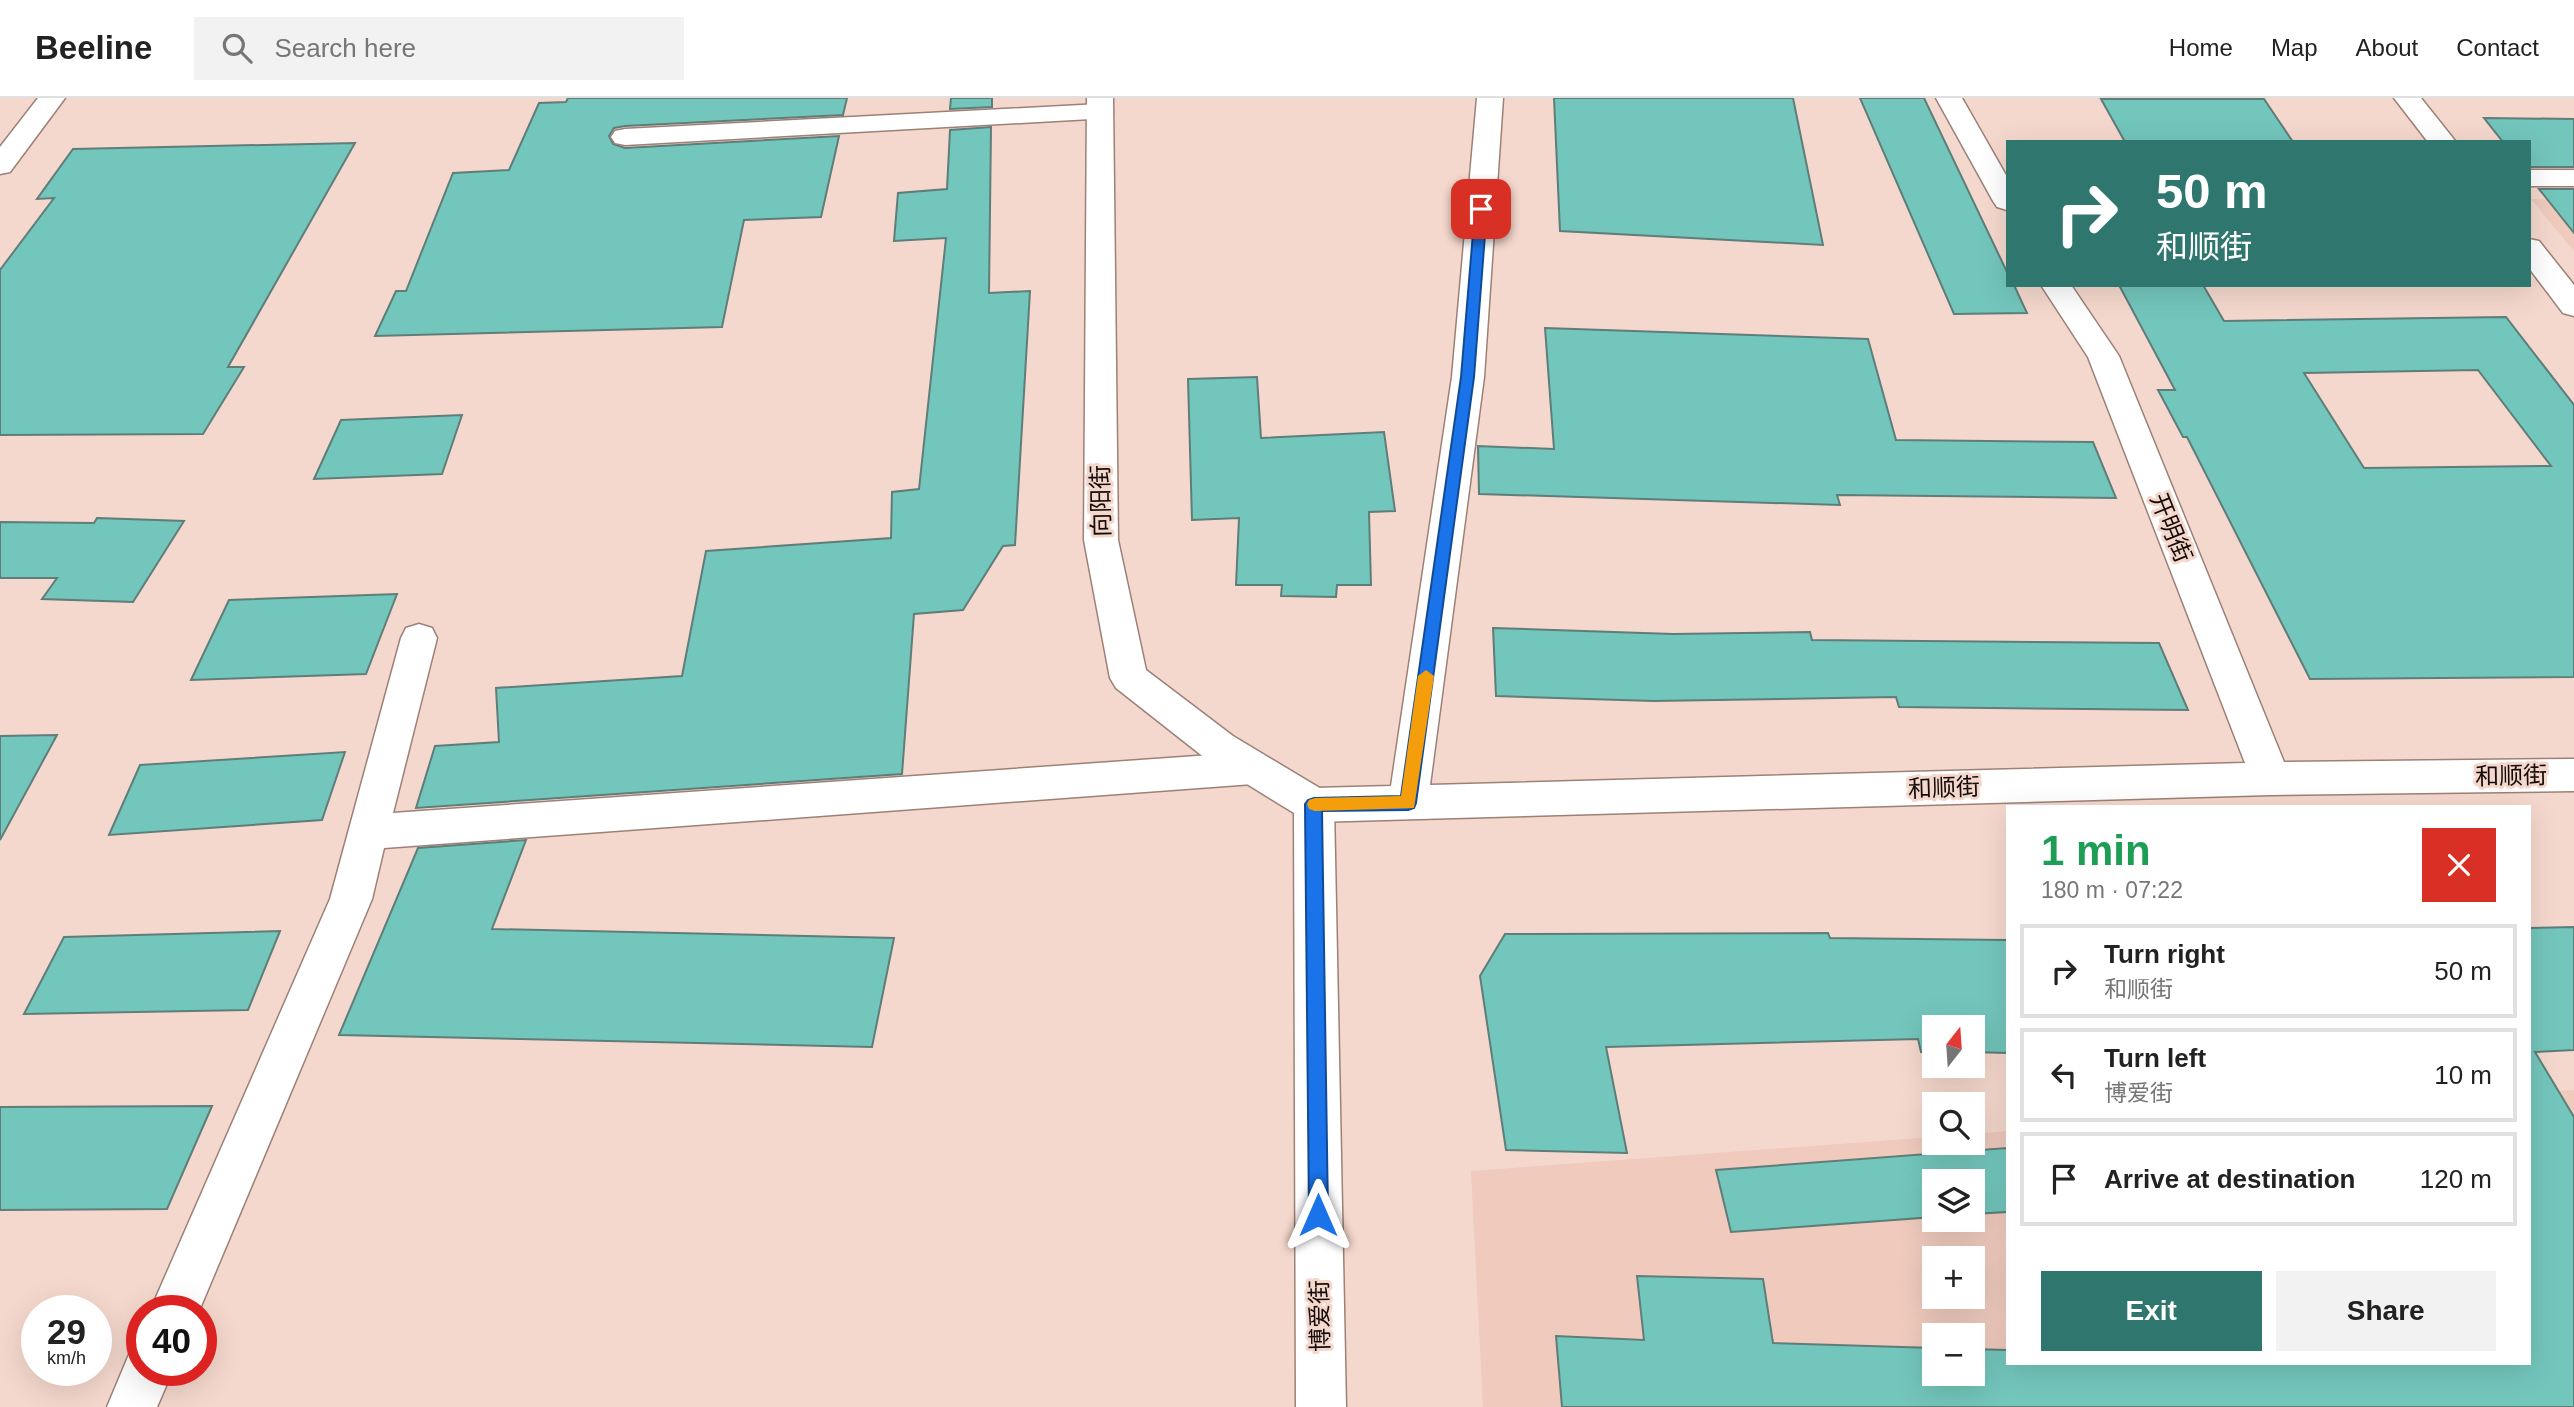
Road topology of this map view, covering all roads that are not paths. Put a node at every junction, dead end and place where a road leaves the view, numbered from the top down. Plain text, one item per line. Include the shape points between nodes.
1 (52, 98) edge
2 (1490, 98) edge
3 (1949, 98) edge
4 (2407, 98) edge
5 (1100, 105) edge
6 (625, 137) dead end
7 (2441, 140) edge
8 (0, 166) edge
9 (2531, 178) edge
10 (2574, 178) edge
11 (2006, 199) edge
12 (2531, 251) edge
13 (2057, 287) edge
14 (2574, 306) edge
15 (419, 638) dead end
16 (1253, 768) junction
17 (2574, 775) edge
18 (2271, 779) junction
19 (1408, 803) junction
20 (1314, 804) junction
21 (368, 832) junction
22 (181, 1295) edge
23 (141, 1386) edge
24 (132, 1407) edge
25 (1321, 1407) edge

1 - 8 street
2 - 19 street via 1468,377
3 - 11 street
4 - 7 street
5 - 6 street
5 - 16 street, 向阳街 via 1101,540 1129,678
9 - 10 street
12 - 14 street
13 - 18 street, 开明街 via 2102,356
15 - 21 street
16 - 20 street, 向阳街
16 - 21 street
17 - 18 street, 和顺街
18 - 19 street, 和顺街
19 - 20 street, 和顺街
20 - 25 street, 博爱街
21 - 22 street via 351,899
23 - 24 street

